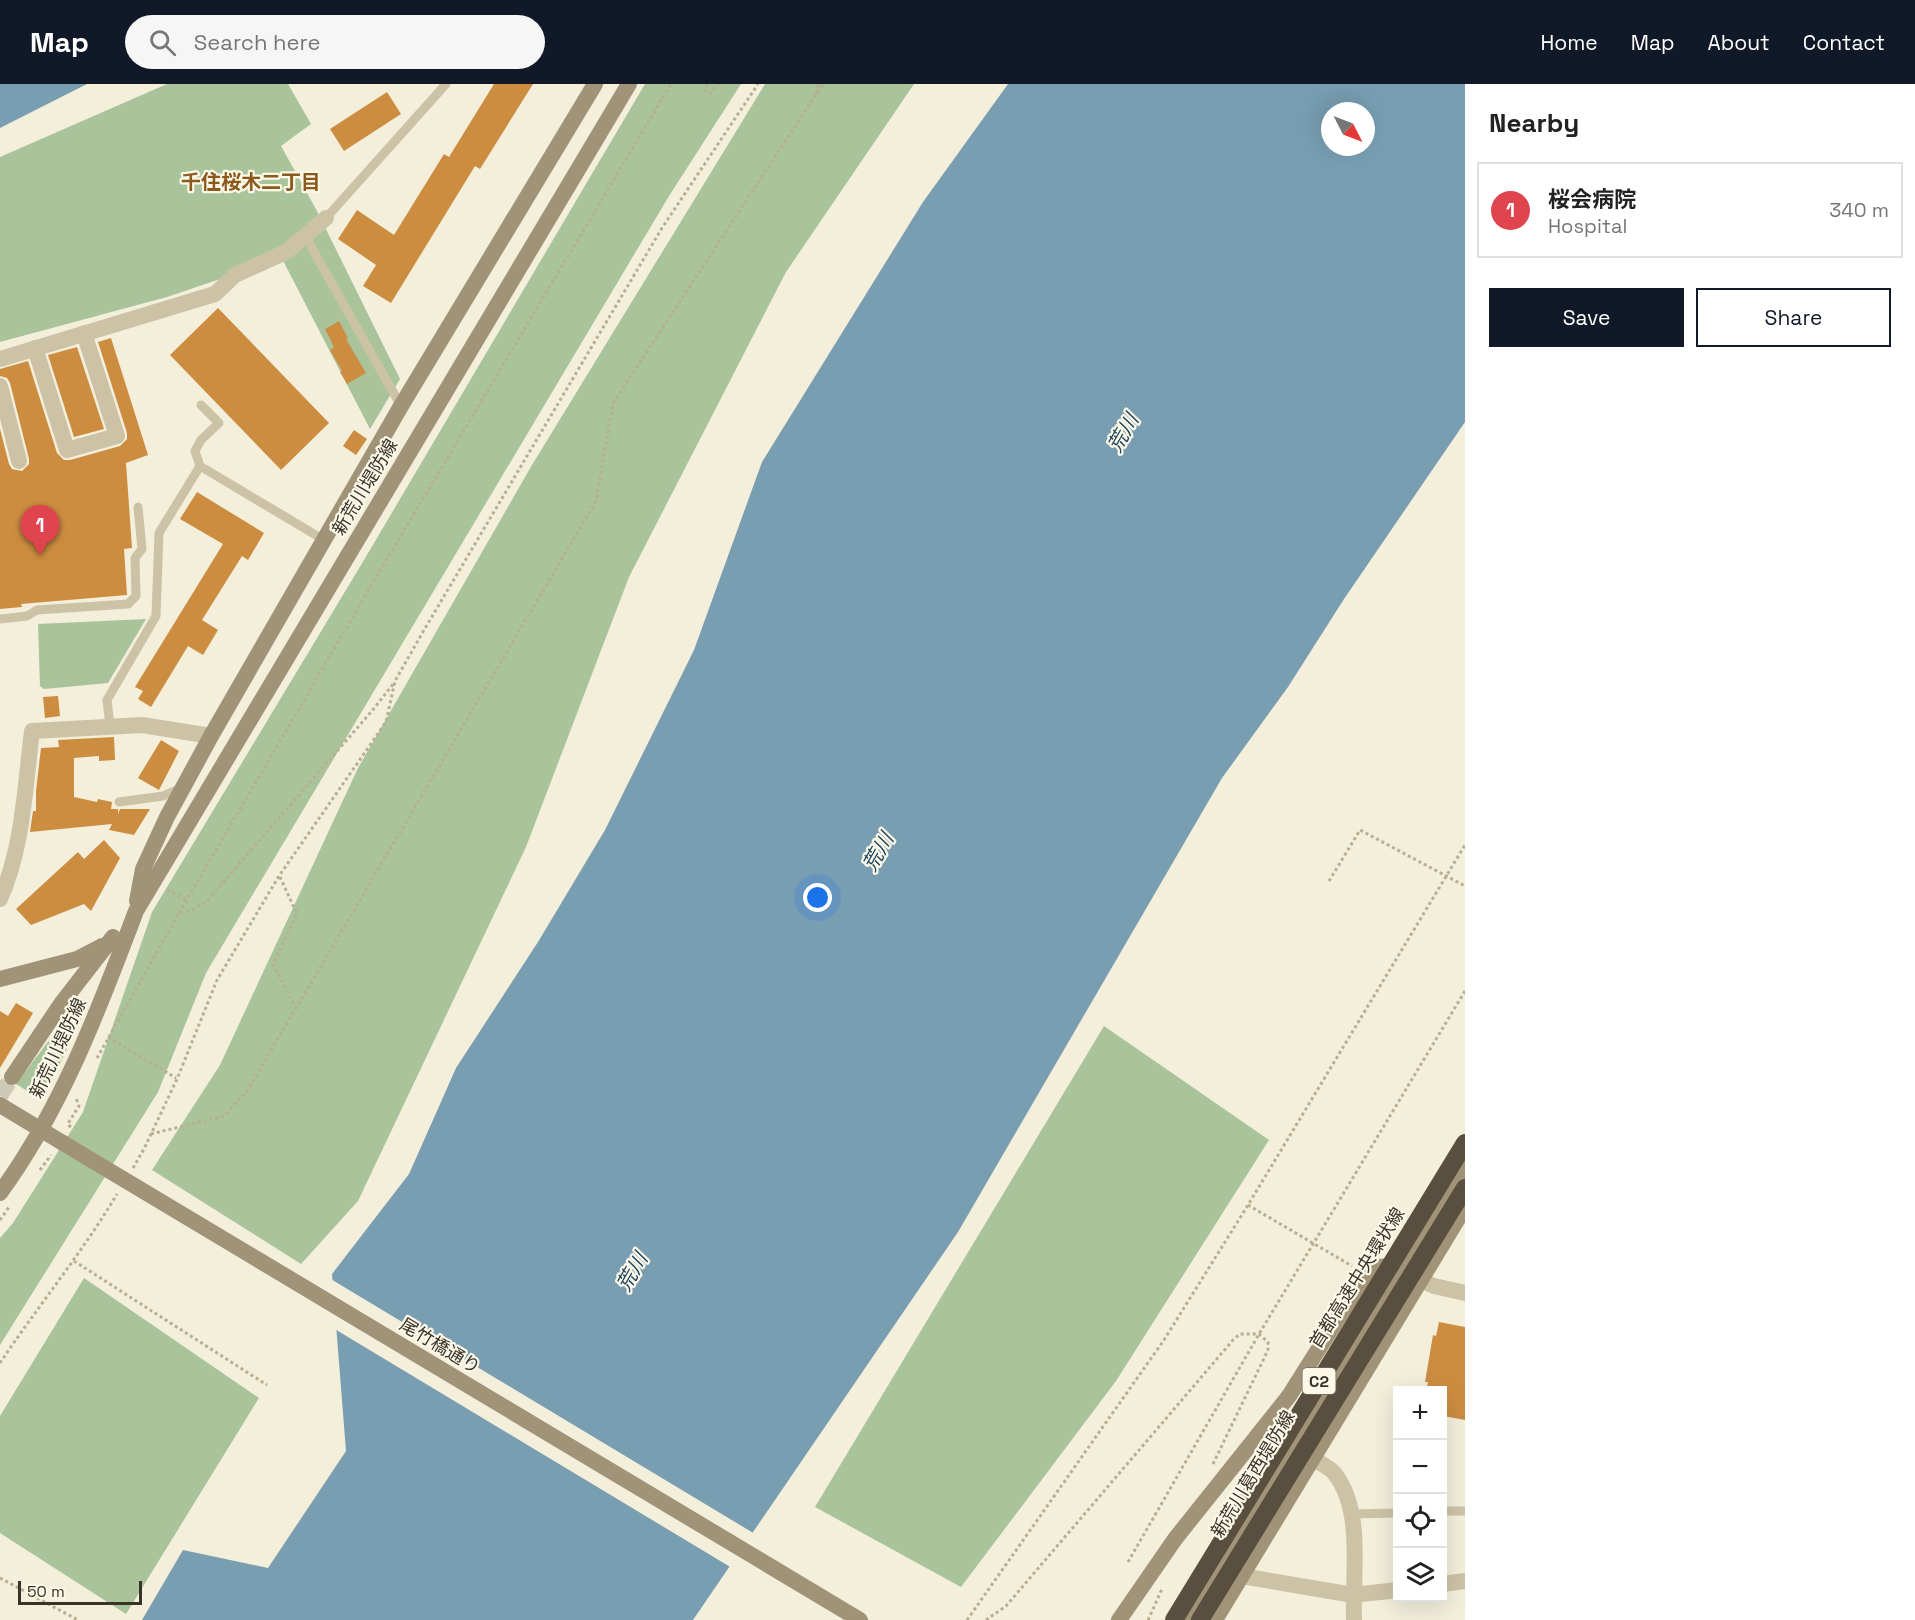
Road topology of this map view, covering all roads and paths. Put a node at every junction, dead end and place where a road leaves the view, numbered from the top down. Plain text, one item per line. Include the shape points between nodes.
1 (446, 84) edge
2 (595, 84) edge
3 (629, 84) edge
4 (671, 84) edge
5 (707, 84) edge
6 (718, 84) edge
7 (758, 84) edge
8 (818, 84) edge
9 (823, 84) edge
10 (816, 95) junction
11 (326, 218) joint
12 (304, 236) junction
13 (84, 333) junction
14 (35, 348) junction
15 (0, 359) edge
16 (0, 386) edge
17 (201, 405) dead end
18 (401, 406) junction
19 (19, 461) dead end
20 (200, 466) junction
21 (138, 507) dead end
22 (324, 540) junction
23 (0, 619) edge
24 (395, 681) junction
25 (110, 726) junction
26 (211, 736) junction
27 (180, 791) junction
28 (119, 802) dead end
29 (1465, 845) edge
30 (1447, 875) junction
31 (279, 876) junction
32 (1329, 881) dead end
33 (160, 886) dead end
34 (1465, 886) edge
35 (0, 899) edge
36 (187, 900) junction
37 (136, 911) junction
38 (179, 913) junction
39 (113, 937) junction
40 (0, 979) edge
41 (1465, 991) edge
42 (296, 1008) junction
43 (108, 1037) junction
44 (92, 1066) dead end
45 (12, 1077) tunnel mouth
46 (177, 1079) junction
47 (76, 1094) dead end
48 (0, 1105) edge
49 (71, 1127) dead end
50 (41, 1130) junction
51 (151, 1134) junction
52 (1465, 1143) edge
53 (60, 1150) junction
54 (1465, 1164) edge
55 (132, 1169) dead end
56 (40, 1170) dead end
57 (1465, 1188) edge
58 (120, 1189) dead end
59 (0, 1193) edge
60 (1248, 1205) junction
61 (1465, 1207) edge
62 (1315, 1243) junction
63 (74, 1261) junction
64 (1352, 1266) dead end
65 (1399, 1269) junction
66 (1420, 1280) junction
67 (1465, 1293) edge
68 (1259, 1334) junction
69 (0, 1363) edge
70 (267, 1385) dead end
71 (1312, 1458) junction
72 (1211, 1468) dead end
73 (1447, 1511) edge
74 (1465, 1511) edge
75 (1393, 1513) edge
76 (1352, 1514) junction
77 (1128, 1562) dead end
78 (1242, 1576) junction
79 (0, 1578) edge
80 (1465, 1581) edge
81 (1447, 1583) edge
82 (1393, 1591) edge
83 (1353, 1595) junction
84 (78, 1620) edge
85 (860, 1620) edge
86 (967, 1620) edge
87 (986, 1620) edge
88 (1119, 1620) edge
89 (1174, 1620) edge
90 (1188, 1620) edge
91 (1200, 1620) edge
92 (1215, 1620) edge
93 (1354, 1620) edge

1 - 11 lane
2 - 18 main road, 新荒川堤防線
3 - 37 main road, 新荒川堤防線
4 - 36 path
5 - 6 path via 705,90 710,94
7 - 24 path via 662,228
8 - 10 path
9 - 10 path
10 - 42 path via 613,403 596,501
11 - 12 street
12 - 13 street via 286,252 235,275 215,294
12 - 18 lane
13 - 14 street
13 - 14 street via 117,436 67,450
14 - 15 street
16 - 19 street
17 - 20 lane via 219,423 195,451
18 - 22 main road, 新荒川堤防線
20 - 22 lane
20 - 25 lane via 159,533 156,616 107,700
21 - 23 lane via 142,549 135,558 136,596 128,604 37,610 27,616
22 - 26 main road, 新荒川堤防線
24 - 31 path via 386,722
24 - 38 path via 207,901
25 - 26 street via 142,725
25 - 35 street via 32,731 18,837
26 - 27 main road, 新荒川堤防線
27 - 28 lane
27 - 37 main road, 新荒川堤防線 via 143,869
29 - 30 path
30 - 32 path via 1360,830
30 - 34 path
30 - 60 path
31 - 42 path via 297,914 273,964
31 - 46 path via 217,980
33 - 36 path
36 - 38 path
37 - 39 main road
37 - 50 main road, 新荒川堤防線 via 90,1030
38 - 43 path
39 - 40 main road via 77,959
39 - 45 main road, 新荒川堤防線
41 - 62 path
42 - 51 path via 247,1091 224,1116
43 - 44 path
43 - 46 path
46 - 51 path
47 - 49 path via 79,1106 69,1122
48 - 50 main road, 尾竹橋通り
50 - 53 main road, 尾竹橋通り
50 - 59 main road, 新荒川堤防線
51 - 55 path
52 - 89 highway, 首都高速中央環状線 / C2, bridge
53 - 56 path via 48,1156
53 - 85 main road, 尾竹橋通り, bridge
54 - 65 main road, 新荒川葛西堤防線
57 - 91 highway, C2, bridge
58 - 63 path
60 - 62 path
60 - 86 path via 1164,1340
61 - 66 main road
62 - 64 path
62 - 68 path
63 - 69 path
63 - 70 path
65 - 66 main road
65 - 88 main road via 1381,1265 1358,1283 1289,1396 1175,1539
65 - 90 main road, 新荒川葛西堤防線
66 - 67 street
66 - 71 main road
68 - 72 path via 1268,1342 1268,1350
68 - 77 path
68 - 87 path via 1240,1334 1233,1340 1006,1606
71 - 76 street via 1334,1472
71 - 78 main road
73 - 74 lane
75 - 76 lane
76 - 83 street
78 - 83 street
78 - 92 main road
79 - 84 path
80 - 81 street
82 - 83 street
83 - 93 street

